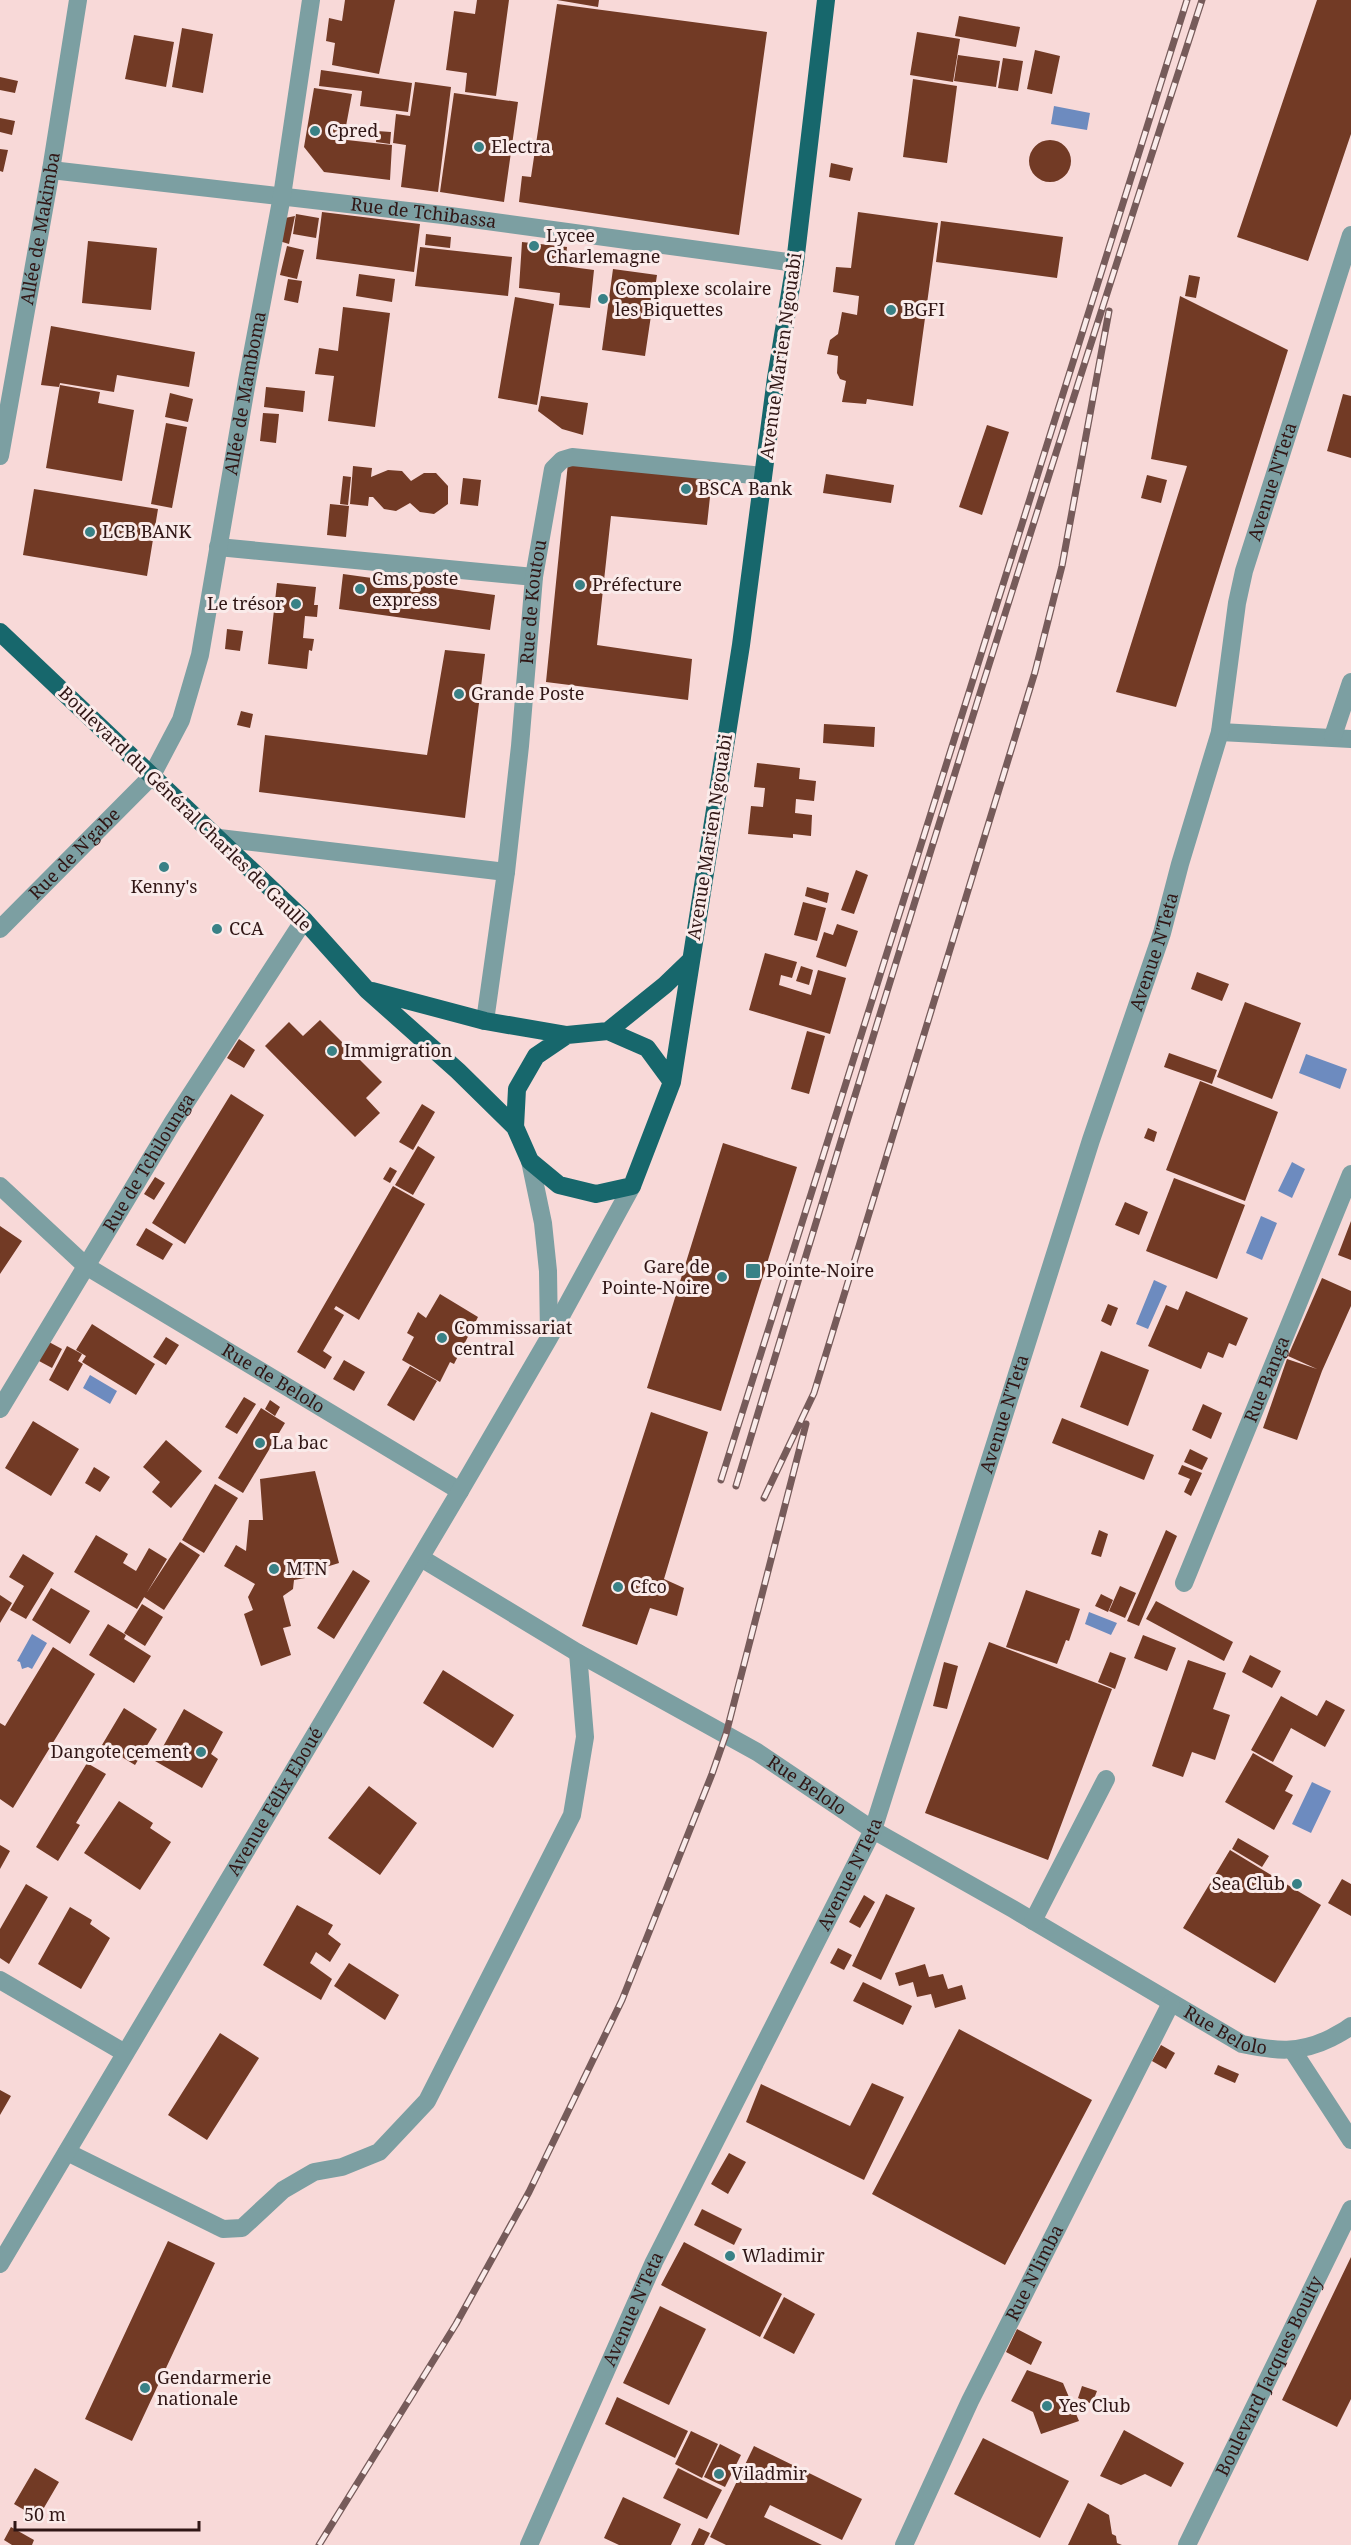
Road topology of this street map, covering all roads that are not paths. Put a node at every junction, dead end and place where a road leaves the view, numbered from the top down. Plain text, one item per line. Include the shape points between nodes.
1 (78, 0) edge
2 (311, 0) edge
3 (826, 0) edge
4 (51, 170) junction
5 (282, 196) junction
6 (1351, 235) edge
7 (795, 263) junction
8 (0, 456) edge
9 (763, 476) junction
10 (218, 547) junction
11 (534, 577) junction
12 (0, 633) edge
13 (1351, 682) edge
14 (1220, 732) junction
15 (1342, 738) edge
16 (151, 777) junction
17 (219, 838) junction
18 (506, 872) junction
19 (304, 920) junction
20 (0, 929) edge
21 (691, 960) junction
22 (367, 990) junction
23 (485, 1021) junction
24 (608, 1031) junction
25 (567, 1035) junction
26 (672, 1082) junction
27 (515, 1127) junction
28 (530, 1161) junction
29 (1351, 1174) edge
30 (0, 1186) edge
31 (632, 1186) junction
32 (86, 1266) junction
33 (549, 1338) junction
34 (0, 1409) edge
35 (460, 1491) junction
36 (421, 1557) junction
37 (1184, 1583) dead end
38 (578, 1653) junction
39 (1106, 1779) dead end
40 (873, 1830) junction
41 (1034, 1921) junction
42 (0, 1980) edge
43 (1171, 2003) junction
44 (1351, 2026) edge
45 (1293, 2051) junction
46 (125, 2053) junction
47 (1351, 2140) edge
48 (67, 2152) junction
49 (1351, 2209) edge
50 (0, 2264) edge
51 (529, 2545) edge
52 (904, 2545) edge
53 (1187, 2545) edge

1 - 4 street, Allée de Makimba
2 - 5 street, Allée de Mamboma
3 - 7 main road, Avenue Marien Ngouabi
4 - 5 street, Rue de Tchibassa
4 - 8 street, Allée de Makimba
5 - 7 street, Rue de Tchibassa
5 - 10 street, Allée de Mamboma
6 - 14 street, Avenue N'Teta via 1244,571
7 - 9 main road, Avenue Marien Ngouabi
9 - 11 street, Rue de Koutou via 572,457 562,460 550,477
9 - 21 main road, Avenue Marien Ngouabi via 741,645
10 - 11 street
10 - 16 street, Allée de Mamboma via 200,655 181,720
11 - 18 street, Rue de Koutou
12 - 16 main road, Boulevard du Général Charles de Gaulle
13 - 15 street
14 - 15 street
14 - 40 street, Avenue N'Teta via 1162,933 1091,1140
16 - 17 main road, Boulevard du Général Charles de Gaulle
16 - 20 street, Rue de N'gabe
17 - 18 street
17 - 19 main road, Boulevard du Général Charles de Gaulle
18 - 23 street, Rue de Koutou
19 - 22 main road, Boulevard du Général Charles de Gaulle
19 - 32 street, Rue de Tchilounga via 173,1122
21 - 24 main road, Avenue Marien Ngouabi
21 - 26 main road, Avenue Marien Ngouabi
22 - 23 main road
22 - 27 main road, Boulevard du Général Charles de Gaulle
23 - 25 main road
24 - 25 main road
24 - 26 main road via 647,1048
25 - 27 main road via 536,1056 531,1064 517,1089
26 - 31 main road
27 - 28 main road
28 - 31 main road via 568,1188 596,1194
28 - 33 street via 543,1223
29 - 37 street, Rue Banga
30 - 32 street, Rue de Belolo
31 - 33 street, Avenue Félix Eboué
32 - 34 street, Rue de Tchilounga
32 - 35 street, Rue de Belolo
33 - 35 street, Avenue Félix Eboué
35 - 36 street, Avenue Félix Eboué
36 - 38 street, Rue Belolo
36 - 46 street, Avenue Félix Eboué
38 - 40 street, Rue Belolo via 758,1752
38 - 48 street via 585,1737 572,1815 427,2101 380,2152 342,2167 314,2172 283,2190 242,2228 223,2229
39 - 41 street
40 - 41 street, Rue Belolo
40 - 51 street, Avenue N'Teta via 654,2262
41 - 43 street, Rue Belolo
42 - 46 street
43 - 45 street, Rue Belolo via 1242,2044
43 - 52 street, Rue N'limba via 970,2401
44 - 45 street via 1320,2043
45 - 47 street
46 - 48 street, Avenue Félix Eboué
48 - 50 street, Avenue Félix Eboué
49 - 53 street, Boulevard Jacques Bouity

